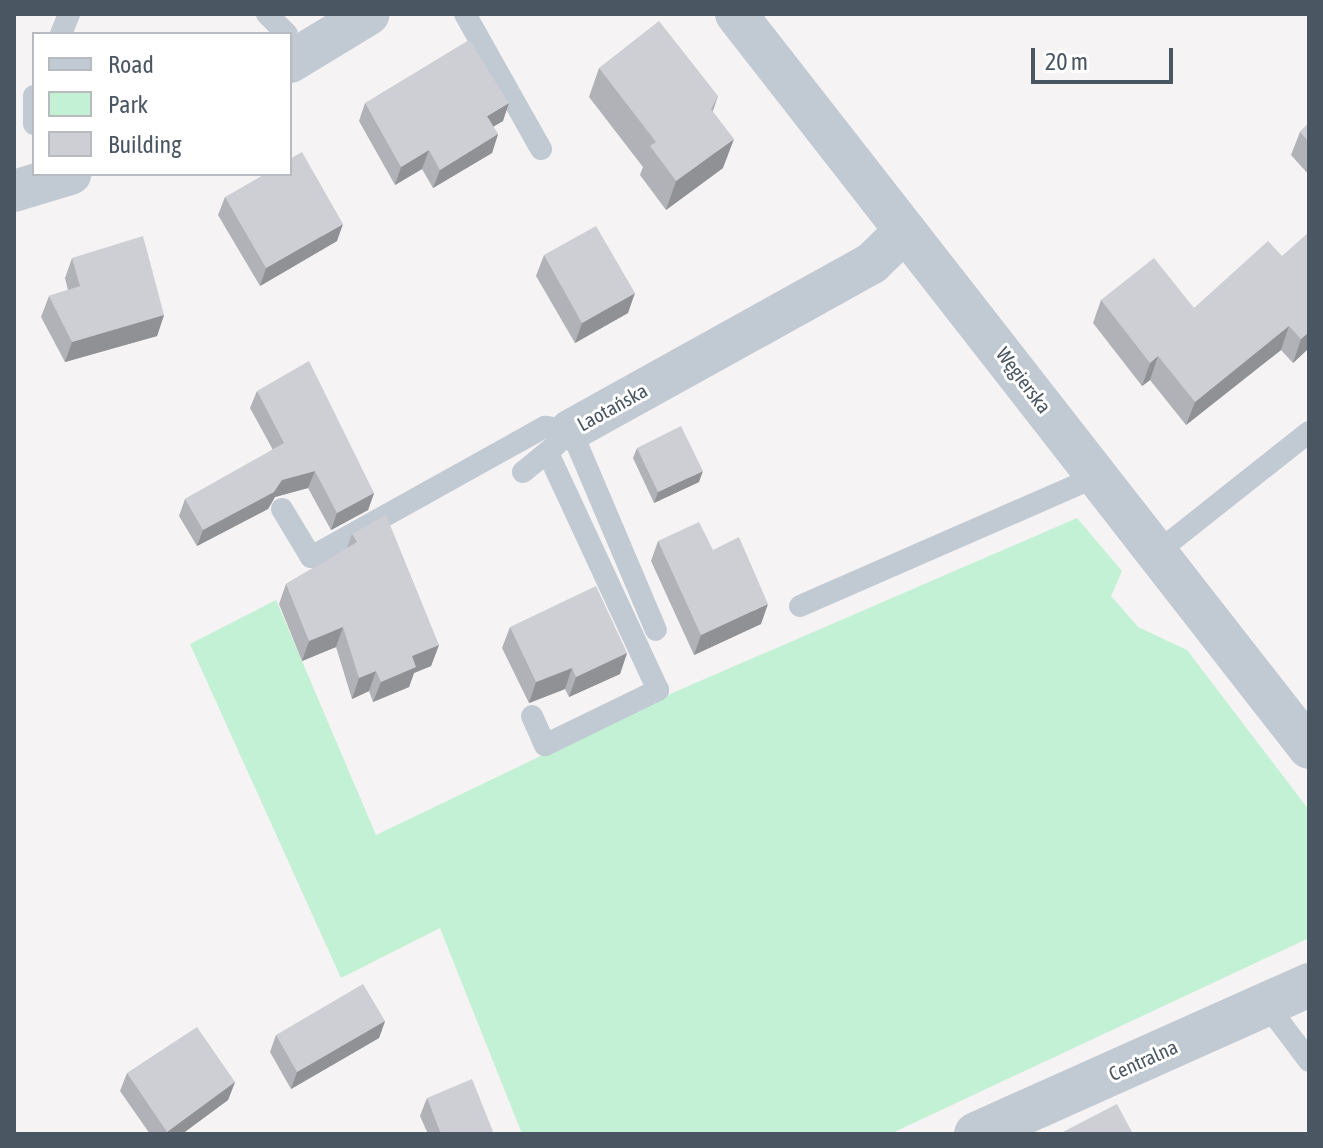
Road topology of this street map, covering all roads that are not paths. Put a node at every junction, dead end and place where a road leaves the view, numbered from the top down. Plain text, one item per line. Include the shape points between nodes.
1 (267, 14) edge
2 (369, 14) edge
3 (465, 14) edge
4 (736, 14) edge
5 (280, 32) edge
6 (292, 48) edge
7 (541, 149) dead end
8 (904, 232) junction
9 (1309, 432) edge
10 (559, 441) junction
11 (523, 472) dead end
12 (1097, 476) junction
13 (282, 509) dead end
14 (1155, 554) junction
15 (800, 606) dead end
16 (656, 630) dead end
17 (532, 716) dead end
18 (1309, 748) edge
19 (1309, 985) edge
20 (1267, 1005) junction
21 (1309, 1061) edge
22 (976, 1134) edge

1 - 5 lane
2 - 6 street
3 - 7 lane
4 - 8 street, Węgierska
8 - 10 street, Laotańska via 872,263
8 - 12 street, Węgierska
9 - 14 lane
10 - 11 lane
10 - 13 lane, Laotańska via 545,427 311,557
10 - 16 lane
10 - 17 lane via 658,690 545,745
12 - 14 street, Węgierska
12 - 15 lane
14 - 18 street, Węgierska
19 - 20 street, Centralna
20 - 21 lane
20 - 22 street, Centralna

